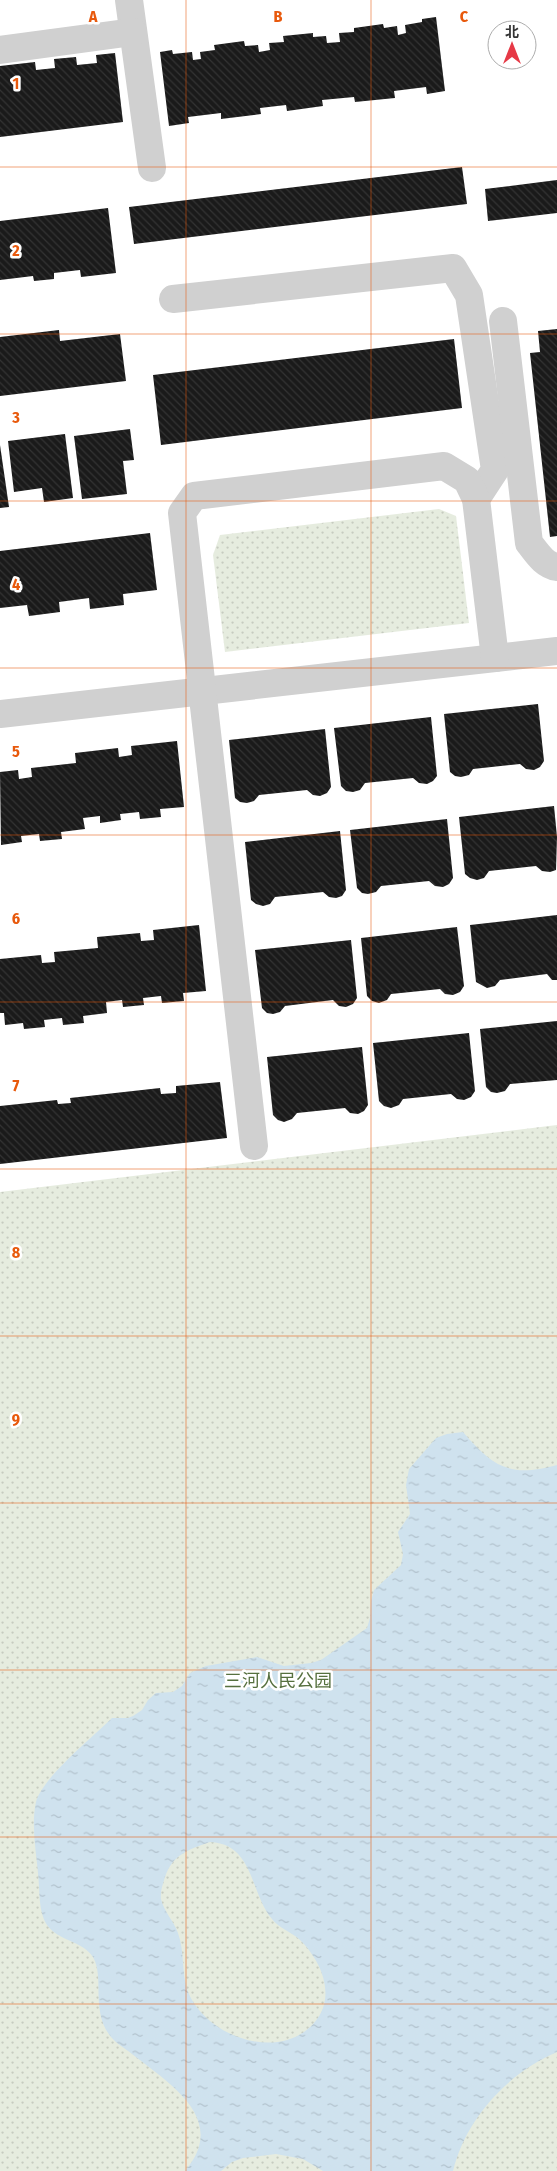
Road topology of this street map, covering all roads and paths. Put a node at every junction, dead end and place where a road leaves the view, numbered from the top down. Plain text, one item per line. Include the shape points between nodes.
1 (129, 0) edge
2 (133, 32) junction
3 (0, 50) edge
4 (152, 168) dead end
5 (173, 299) dead end
6 (503, 321) dead end
7 (476, 499) junction
8 (557, 567) edge
9 (557, 654) edge
10 (495, 658) junction
11 (202, 691) junction
12 (0, 714) edge
13 (254, 1146) dead end

1 - 2 street
2 - 3 street
2 - 4 street
5 - 7 street via 453,268 469,295 495,470
6 - 8 street via 529,543 540,558
7 - 10 street
7 - 11 street via 467,480 444,466 194,496 182,513
9 - 10 street
10 - 11 street
11 - 12 street
11 - 13 street

